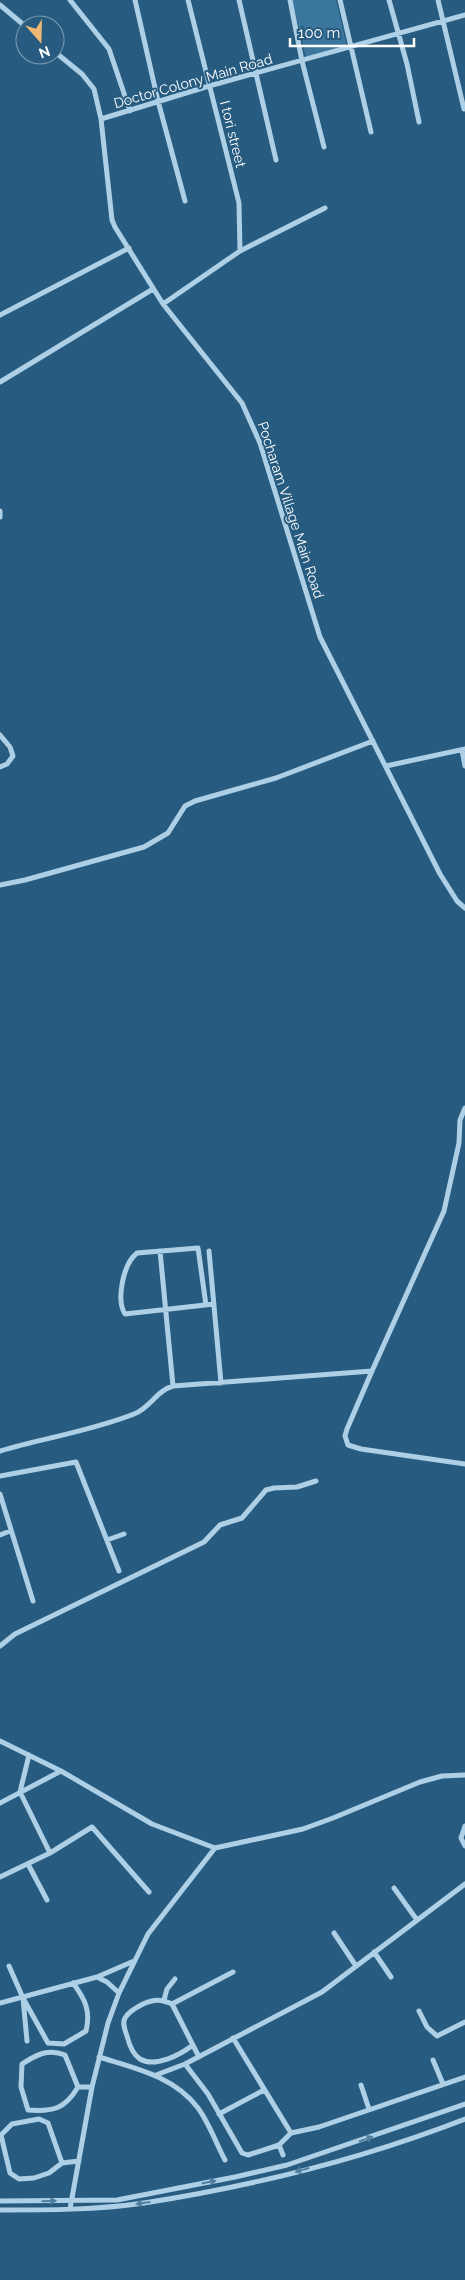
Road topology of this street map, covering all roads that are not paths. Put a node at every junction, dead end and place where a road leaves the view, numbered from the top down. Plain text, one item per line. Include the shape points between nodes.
1 (7, 0) edge
2 (70, 0) edge
3 (135, 0) edge
4 (188, 0) edge
5 (239, 0) edge
6 (290, 0) edge
7 (340, 0) edge
8 (389, 0) edge
9 (438, 0) edge
10 (0, 4) edge
11 (465, 15) edge
12 (15, 17) edge
13 (444, 21) junction
14 (398, 35) junction
15 (352, 48) junction
16 (65, 60) edge
17 (302, 61) junction
18 (256, 74) junction
19 (209, 86) junction
20 (158, 100) junction
21 (464, 109) dead end
22 (130, 111) junction
23 (101, 120) junction
24 (419, 122) dead end
25 (371, 132) dead end
26 (324, 147) dead end
27 (276, 160) dead end
28 (185, 201) dead end
29 (325, 208) dead end
30 (129, 248) junction
31 (240, 251) junction
32 (153, 289) junction
33 (163, 304) junction
34 (0, 315) edge
35 (0, 382) edge
36 (0, 511) edge
37 (0, 517) edge
38 (0, 735) edge
39 (373, 740) junction
40 (463, 750) edge
41 (386, 766) junction
42 (465, 766) edge
43 (0, 767) edge
44 (0, 885) edge
45 (465, 908) edge
46 (465, 1108) edge
47 (465, 1140) edge
48 (459, 1143) junction
49 (160, 1251) junction
50 (209, 1251) dead end
51 (214, 1304) junction
52 (206, 1305) junction
53 (166, 1310) junction
54 (372, 1371) junction
55 (221, 1383) junction
56 (173, 1386) junction
57 (0, 1451) edge
58 (465, 1464) edge
59 (0, 1476) edge
60 (316, 1480) dead end
61 (0, 1494) edge
62 (10, 1531) junction
63 (124, 1534) dead end
64 (0, 1535) edge
65 (107, 1540) junction
66 (119, 1571) dead end
67 (33, 1601) dead end
68 (0, 1646) edge
69 (0, 1741) edge
70 (29, 1756) junction
71 (61, 1771) junction
72 (465, 1774) edge
73 (20, 1792) junction
74 (0, 1803) edge
75 (465, 1826) edge
76 (465, 1846) edge
77 (215, 1848) junction
78 (50, 1853) junction
79 (28, 1864) junction
80 (0, 1878) edge
81 (465, 1884) edge
82 (394, 1888) dead end
83 (149, 1892) dead end
84 (47, 1900) dead end
85 (417, 1920) junction
86 (334, 1933) dead end
87 (374, 1952) junction
88 (134, 1961) junction
89 (9, 1966) dead end
90 (356, 1966) junction
91 (234, 1972) dead end
92 (97, 1977) junction
93 (391, 1977) dead end
94 (175, 1979) dead end
95 (73, 1983) junction
96 (118, 1993) junction
97 (23, 1998) junction
98 (164, 2000) junction
99 (0, 2003) edge
100 (172, 2004) junction
101 (419, 2011) dead end
102 (465, 2022) edge
103 (233, 2038) junction
104 (27, 2041) dead end
105 (192, 2045) junction
106 (99, 2056) junction
107 (199, 2057) junction
108 (433, 2060) dead end
109 (185, 2064) junction
110 (156, 2075) junction
111 (465, 2077) edge
112 (443, 2084) junction
113 (361, 2086) dead end
114 (78, 2087) junction
115 (92, 2087) junction
116 (264, 2090) junction
117 (465, 2104) edge
118 (369, 2110) junction
119 (219, 2114) junction
120 (465, 2119) edge
121 (291, 2133) junction
122 (279, 2145) junction
123 (283, 2155) dead end
124 (225, 2160) dead end
125 (79, 2161) junction
126 (62, 2163) junction
127 (281, 2166) junction
128 (283, 2176) junction
129 (71, 2201) junction
130 (0, 2202) edge
131 (70, 2209) junction
132 (0, 2210) edge

1 - 10 street
2 - 22 street via 109,49
3 - 20 street
4 - 19 street, I tori street
5 - 18 street
6 - 17 street
7 - 15 street
8 - 14 street
9 - 13 street
10 - 12 street
11 - 13 street, Doctor Colony Main Road
13 - 14 street, Doctor Colony Main Road
13 - 21 street
14 - 15 street, Doctor Colony Main Road
14 - 24 street
15 - 17 street, Doctor Colony Main Road
15 - 25 street
16 - 23 street, Pocharam Village Main Road via 82,74 94,90
17 - 18 street, Doctor Colony Main Road
17 - 26 street
18 - 19 street, Doctor Colony Main Road
18 - 27 street
19 - 20 street, Doctor Colony Main Road
19 - 31 street, I tori street via 239,202
20 - 22 street, Doctor Colony Main Road
20 - 28 street
22 - 23 street, Doctor Colony Main Road
23 - 30 street, Pocharam Village Main Road via 112,220
29 - 31 street
30 - 32 street, Pocharam Village Main Road
30 - 34 street
31 - 33 street
32 - 33 street, Pocharam Village Main Road
32 - 35 street
33 - 39 street, Pocharam Village Main Road via 230,386 250,417 320,637
36 - 37 street
38 - 43 street via 13,756
39 - 41 street, Pocharam Village Main Road
39 - 44 street via 284,775 195,801 185,806 168,833 144,846
40 - 41 street
40 - 42 street
41 - 45 street, Pocharam Village Main Road via 440,874 457,902
46 - 48 street via 460,1120
47 - 48 street
48 - 54 street via 444,1211
49 - 52 street via 200,1248
49 - 53 street
49 - 53 street via 134,1255 122,1278 123,1309 125,1314
50 - 51 street
51 - 52 street
51 - 55 street
52 - 53 street
53 - 56 street
54 - 55 street
54 - 58 street via 347,1429 348,1445
55 - 56 street
56 - 57 street via 164,1389 151,1404 130,1416
59 - 65 street via 76,1462
60 - 68 street via 297,1487 266,1490 242,1518 220,1525 204,1542 15,1634
61 - 62 street
62 - 64 street
62 - 67 street
63 - 65 street
65 - 66 street
69 - 70 street
70 - 71 street
70 - 73 street
71 - 73 street
71 - 77 street via 152,1824
72 - 77 street via 420,1782 303,1829
73 - 74 street
73 - 78 street
75 - 76 street via 461,1838
77 - 88 street via 148,1934
78 - 79 street
78 - 83 street via 92,1828
79 - 80 street
79 - 84 street
81 - 85 street
82 - 85 street
85 - 87 street
86 - 90 street
87 - 90 street
87 - 93 street
88 - 92 street
88 - 96 street
89 - 97 street
90 - 103 street via 322,1992
91 - 100 street
92 - 95 street
92 - 96 street
94 - 98 street via 167,1988
95 - 97 street
95 - 97 street via 81,1994 89,2018 86,2031 64,2044 48,2043
96 - 106 street
97 - 99 street
97 - 104 street
98 - 100 street
98 - 105 street via 152,1999 134,2008 125,2018 124,2027 131,2049 139,2058 150,2062 163,2060
100 - 105 street
101 - 102 street via 427,2027 437,2036
103 - 107 street
103 - 116 street
105 - 107 street
106 - 110 street
106 - 115 street
107 - 109 street
108 - 112 street
109 - 110 street
109 - 119 street
110 - 124 street via 177,2087 198,2108
111 - 112 street
112 - 118 street
113 - 118 street
114 - 114 street via 65,2055 55,2051 37,2054 22,2064 21,2087 28,2110 58,2108 68,2102
114 - 115 street
115 - 125 street
116 - 119 street
116 - 121 street
127 -> 117 street
118 - 121 street
119 - 122 street via 245,2155
120 -> 128 street via 419,2137
121 - 122 street
122 - 123 street
125 - 126 street
125 - 129 street
126 - 126 street via 49,2173 19,2179 10,2173 1,2135 12,2124 39,2119 48,2123
127 - 128 street
129 -> 127 street via 117,2200
128 -> 131 street via 142,2203
130 -> 129 street
129 - 131 street
131 - 132 street

